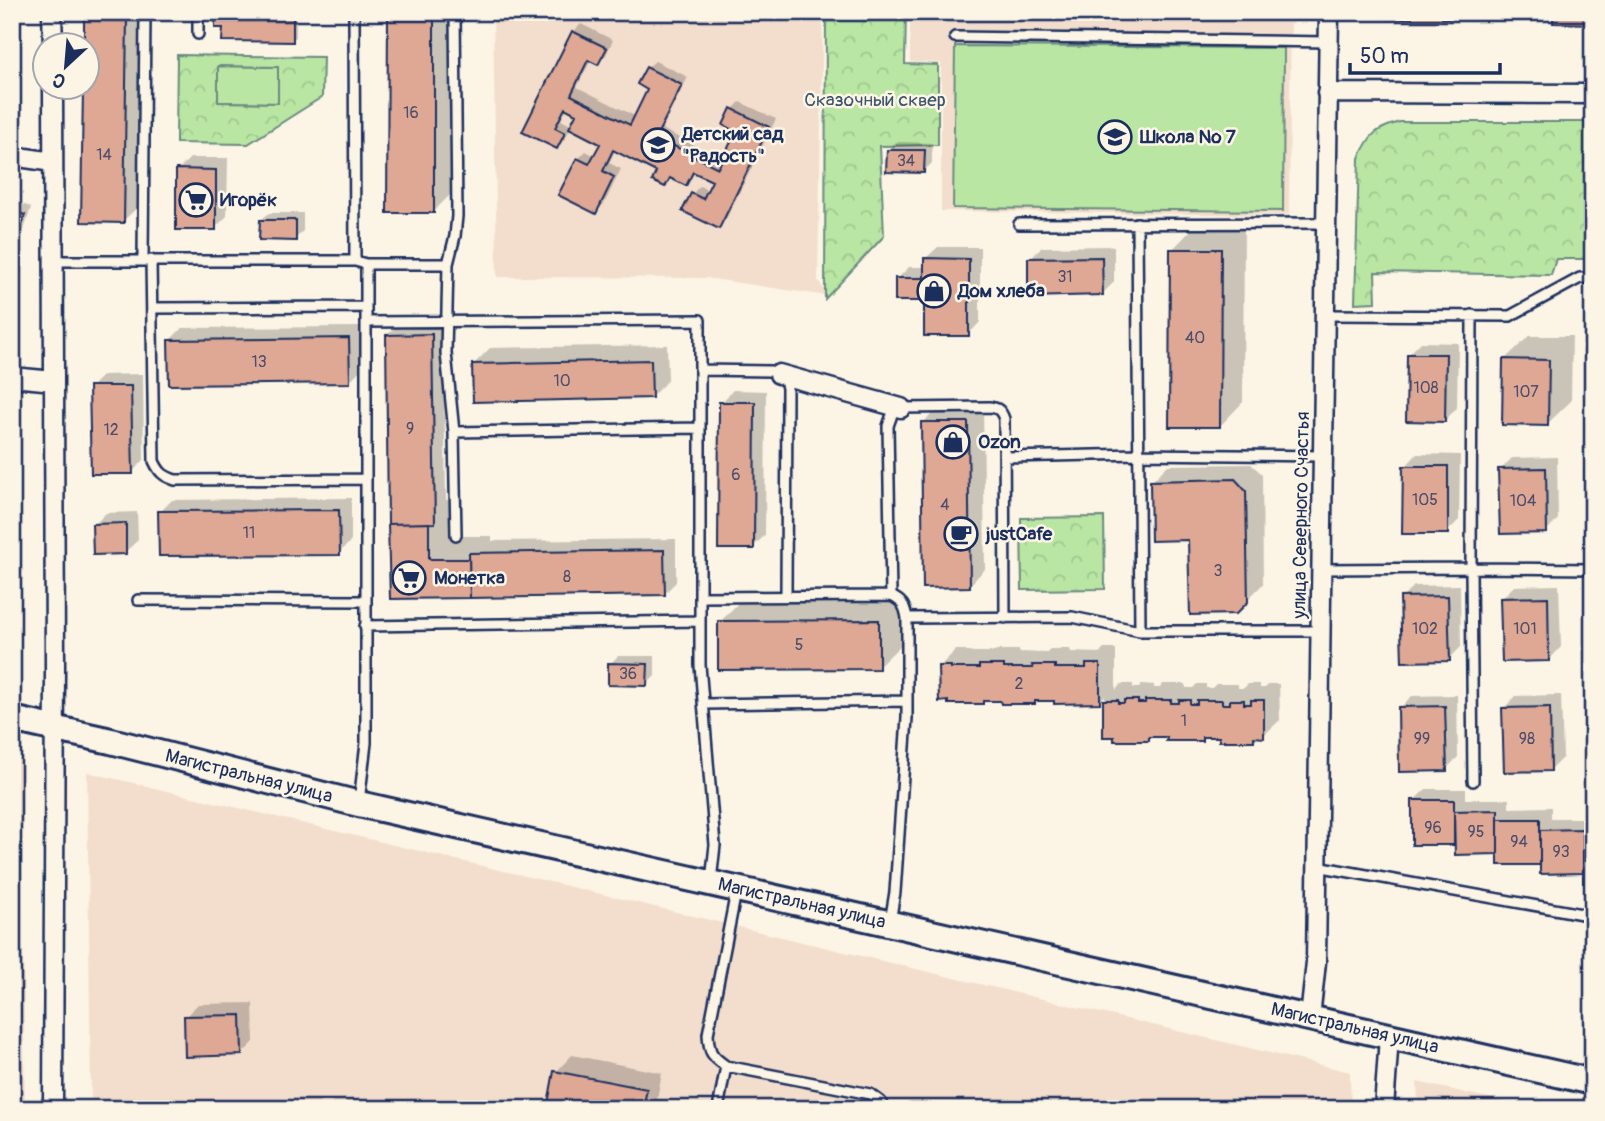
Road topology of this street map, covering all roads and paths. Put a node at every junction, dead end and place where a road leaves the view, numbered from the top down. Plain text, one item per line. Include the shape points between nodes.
1 (52, 12) edge
2 (145, 12) edge
3 (198, 12) edge
4 (354, 12) edge
5 (455, 12) edge
6 (1329, 12) edge
7 (52, 32) edge
8 (198, 34) dead end
9 (955, 37) dead end
10 (1328, 42) junction
11 (1327, 93) junction
12 (1593, 94) edge
13 (53, 102) edge
14 (12, 156) edge
15 (53, 162) junction
16 (1137, 223) junction
17 (1325, 223) junction
18 (1019, 224) dead end
19 (147, 260) junction
20 (53, 261) junction
21 (355, 261) junction
22 (366, 264) junction
23 (447, 264) junction
24 (1593, 278) edge
25 (365, 307) junction
26 (152, 309) junction
27 (1325, 315) junction
28 (1472, 315) junction
29 (447, 321) junction
30 (366, 322) junction
31 (700, 370) junction
32 (779, 374) junction
33 (12, 377) edge
34 (54, 381) junction
35 (901, 408) junction
36 (699, 428) junction
37 (454, 432) junction
38 (1138, 454) junction
39 (1322, 456) junction
40 (1005, 457) junction
41 (366, 479) junction
42 (456, 535) dead end
43 (1471, 568) junction
44 (1321, 569) junction
45 (1593, 569) edge
46 (786, 596) junction
47 (891, 596) junction
48 (700, 597) junction
49 (138, 600) dead end
50 (365, 601) junction
51 (907, 618) junction
52 (1006, 618) junction
53 (700, 621) junction
54 (366, 625) junction
55 (1140, 631) junction
56 (1320, 631) junction
57 (907, 701) junction
58 (704, 704) junction
59 (12, 719) edge
60 (55, 729) junction
61 (1473, 780) dead end
62 (359, 804) junction
63 (1317, 866) junction
64 (711, 883) junction
65 (737, 889) junction
66 (1593, 916) edge
67 (889, 923) junction
68 (1310, 1018) junction
69 (1389, 1036) junction
70 (726, 1066) junction
71 (1593, 1082) edge
72 (53, 1109) edge
73 (718, 1109) edge
74 (883, 1109) edge
75 (1384, 1109) edge

1 - 7 street
2 - 19 lane
3 - 8 lane
4 - 21 lane
5 - 23 lane via 457,216
6 - 10 street, улица Северного Счастья
9 - 10 lane
10 - 11 street, улица Северного Счастья
11 - 12 street
11 - 17 street, улица Северного Счастья
13 - 15 street
14 - 15 street
15 - 20 street
16 - 17 lane
16 - 18 lane
16 - 38 lane
17 - 27 street, улица Северного Счастья
19 - 20 lane
19 - 21 lane
19 - 26 lane
20 - 34 street
21 - 22 lane
22 - 23 lane
22 - 25 lane
23 - 29 lane
24 - 28 lane via 1580,278 1510,316
25 - 26 lane
25 - 30 lane
26 - 41 lane via 154,461 164,477
27 - 28 lane
27 - 39 street, улица Северного Счастья
28 - 43 lane
29 - 30 lane
29 - 31 lane via 700,320
29 - 37 lane
30 - 41 lane
31 - 32 lane
31 - 36 lane
32 - 35 street
32 - 46 lane via 787,388
33 - 34 street
34 - 60 street
35 - 40 lane via 998,408 1004,419
35 - 47 lane via 893,412 888,426
36 - 37 lane
36 - 48 lane
37 - 42 lane
38 - 39 lane
38 - 40 lane
38 - 55 lane
39 - 44 street, улица Северного Счастья
40 - 52 lane
41 - 50 lane
43 - 44 lane
43 - 45 lane
43 - 61 lane
44 - 56 street, улица Северного Счастья
46 - 47 lane
46 - 48 lane
47 - 51 lane via 904,606
48 - 53 lane
49 - 50 lane
50 - 54 lane
51 - 52 lane
51 - 57 lane
52 - 55 lane via 1072,617
53 - 54 lane
53 - 58 lane
54 - 62 lane via 366,743
55 - 56 lane
56 - 63 street, улица Северного Счастья
57 - 58 lane
57 - 67 lane
58 - 64 lane via 715,845
59 - 60 main road, Магистральная улица
60 - 62 main road, Магистральная улица
60 - 72 street
62 - 64 main road, Магистральная улица
63 - 66 lane
63 - 68 street, улица Северного Счастья
64 - 65 main road, Магистральная улица
65 - 67 main road, Магистральная улица
65 - 70 lane via 709,1034 713,1057
67 - 68 main road, Магистральная улица
68 - 69 main road, Магистральная улица
69 - 71 main road, Магистральная улица
69 - 75 street
70 - 73 lane
70 - 74 lane via 870,1094

